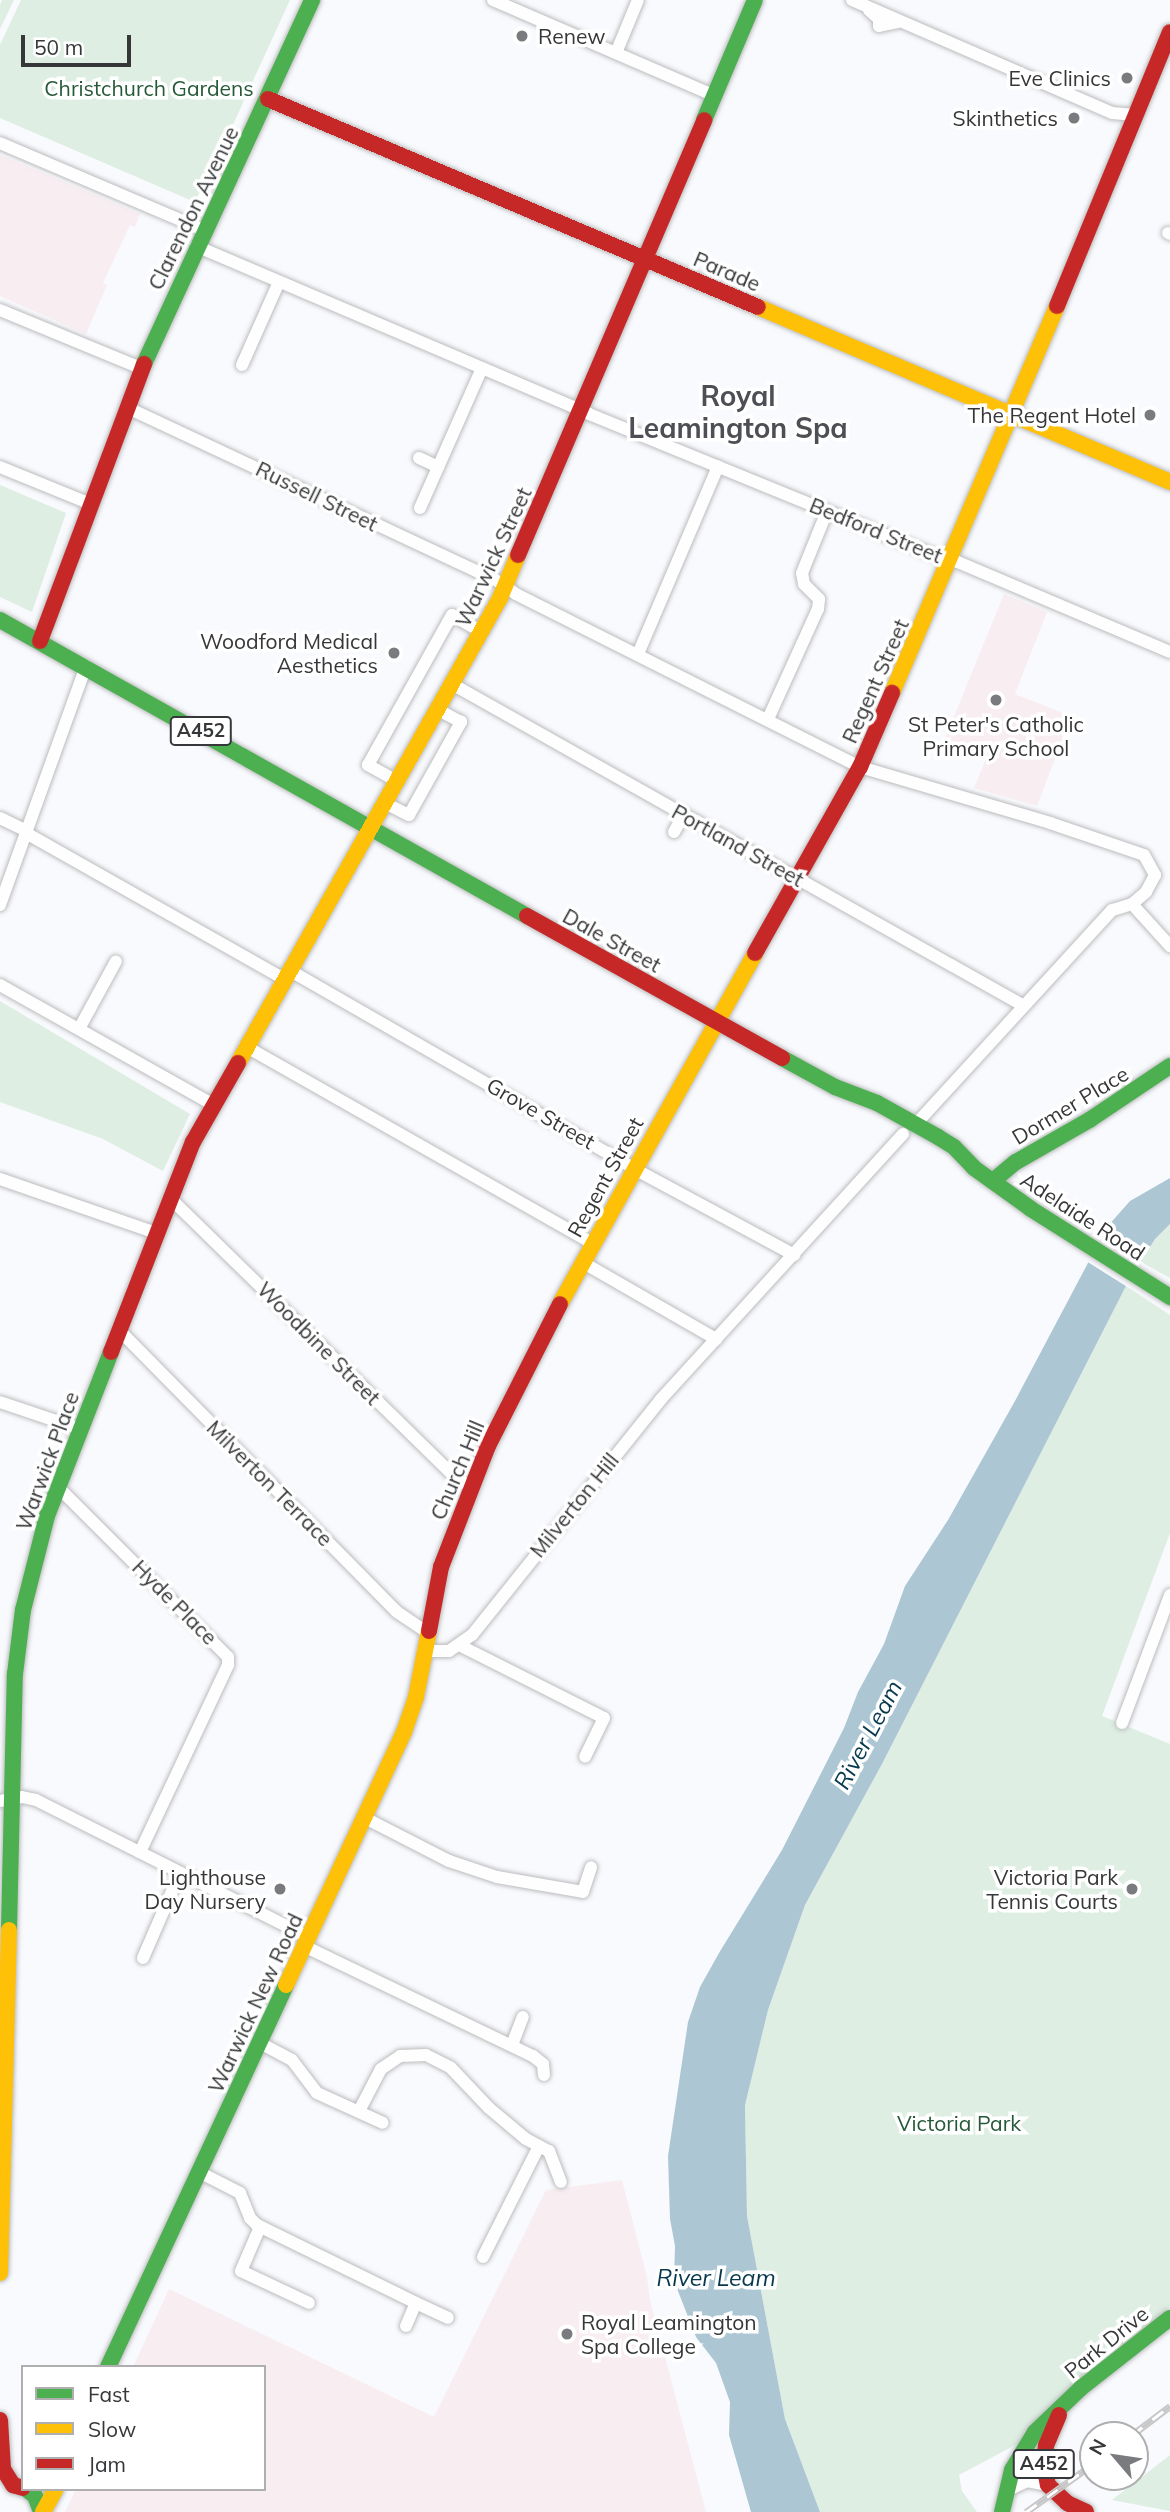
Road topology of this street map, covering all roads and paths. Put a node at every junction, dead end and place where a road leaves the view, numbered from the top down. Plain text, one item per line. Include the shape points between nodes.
1 (312, 0) edge
2 (493, 0) edge
3 (638, 0) edge
4 (755, 0) edge
5 (853, 0) edge
6 (1170, 32) edge
7 (616, 53) junction
8 (715, 96) junction
9 (268, 99) junction
10 (1135, 115) junction
11 (0, 143) edge
12 (204, 230) junction
13 (196, 246) junction
14 (646, 259) junction
15 (279, 282) junction
16 (0, 310) edge
17 (242, 365) dead end
18 (482, 368) junction
19 (143, 369) junction
20 (128, 408) junction
21 (582, 410) junction
22 (1012, 415) junction
23 (419, 458) dead end
24 (718, 466) junction
25 (0, 467) edge
26 (438, 467) junction
27 (1170, 482) edge
28 (93, 505) junction
29 (420, 508) dead end
30 (827, 511) junction
31 (951, 559) junction
32 (505, 586) junction
33 (0, 620) edge
34 (481, 632) junction
35 (40, 641) junction
36 (1170, 652) edge
37 (638, 654) junction
38 (86, 666) junction
39 (452, 684) junction
40 (437, 709) junction
41 (768, 719) junction
42 (860, 767) junction
43 (396, 780) junction
44 (383, 802) junction
45 (684, 814) junction
46 (0, 818) edge
47 (370, 826) junction
48 (26, 832) junction
49 (674, 832) dead end
50 (798, 879) junction
51 (1132, 904) junction
52 (0, 905) edge
53 (1170, 946) edge
54 (116, 961) dead end
55 (286, 974) junction
56 (0, 985) edge
57 (1024, 1006) junction
58 (718, 1021) junction
59 (79, 1028) junction
60 (245, 1046) junction
61 (1170, 1066) edge
62 (212, 1104) junction
63 (910, 1129) junction
64 (634, 1167) junction
65 (0, 1179) edge
66 (993, 1181) junction
67 (170, 1198) junction
68 (156, 1234) junction
69 (593, 1243) junction
70 (793, 1255) junction
71 (582, 1262) junction
72 (1170, 1297) edge
73 (554, 1314) joint
74 (118, 1329) junction
75 (716, 1339) junction
76 (0, 1402) edge
77 (80, 1429) junction
78 (57, 1486) junction
79 (471, 1486) junction
80 (1170, 1595) edge
81 (427, 1632) junction
82 (459, 1646) junction
83 (424, 1651) junction
84 (1122, 1723) dead end
85 (585, 1757) dead end
86 (6, 1799) edge
87 (365, 1818) junction
88 (140, 1852) junction
89 (590, 1867) dead end
90 (180, 1873) junction
91 (306, 1942) junction
92 (143, 1958) dead end
93 (523, 2017) dead end
94 (260, 2043) junction
95 (512, 2045) junction
96 (544, 2075) dead end
97 (359, 2111) junction
98 (383, 2123) dead end
99 (539, 2146) junction
100 (199, 2172) junction
101 (561, 2182) dead end
102 (0, 2223) edge
103 (260, 2227) junction
104 (483, 2257) dead end
105 (0, 2273) edge
106 (310, 2303) dead end
107 (416, 2303) junction
108 (449, 2318) dead end
109 (1170, 2318) edge
110 (406, 2326) dead end
111 (109, 2365) edge
112 (1068, 2400) junction
113 (0, 2420) edge
114 (1048, 2485) junction
115 (21, 2487) edge
116 (21, 2488) edge
117 (27, 2491) edge
118 (55, 2491) edge
119 (0, 2492) edge
120 (1003, 2504) edge
121 (42, 2512) edge
122 (1086, 2512) edge

1 - 9 main road, Clarendon Avenue
2 - 7 street
3 - 7 street
4 - 8 main road, Warwick Street
5 - 10 street via 876,15 879,26 905,23 1112,113
6 - 10 main road, Regent Street
7 - 8 street
8 - 14 main road, Warwick Street
9 - 12 main road, Clarendon Avenue
9 - 14 main road, Parade
10 - 22 main road, Regent Street
11 - 12 street
12 - 13 main road, Clarendon Avenue
13 - 15 street, Bedford Street
13 - 19 main road, Clarendon Avenue
14 - 21 main road, Warwick Street
14 - 22 main road, Parade
15 - 17 street
15 - 18 street, Bedford Street
16 - 19 street
18 - 21 street, Bedford Street
18 - 26 street
19 - 20 main road, Clarendon Avenue
20 - 28 main road, Clarendon Avenue
20 - 32 street, Russell Street
21 - 24 street, Bedford Street
21 - 32 main road, Warwick Street
22 - 27 main road, Parade
22 - 31 main road, Regent Street
23 - 26 street
24 - 30 street, Bedford Street
24 - 37 street
25 - 28 street
26 - 29 street
28 - 35 main road, Clarendon Avenue
30 - 31 street, Bedford Street
30 - 41 street via 802,573 804,584 819,600 818,609
31 - 36 street, Bedford Street
31 - 42 main road, Regent Street
32 - 34 main road, Warwick Street
32 - 37 street, Russell Street
33 - 35 main road, A452
34 - 39 main road, Warwick Street
34 - 43 street via 452,615 368,765
35 - 38 main road, A452
37 - 41 street, Russell Street
38 - 47 main road, A452
38 - 48 street
39 - 40 main road, Warwick Street
39 - 45 street, Portland Street
40 - 43 main road, Warwick Street
40 - 44 street via 461,722 409,815
41 - 42 street, Russell Street
42 - 50 main road, Regent Street
42 - 51 street, Russell Street via 1139,851 1156,875
43 - 44 main road, Warwick Street
44 - 47 main road, Warwick Street
45 - 49 street
45 - 50 street, Portland Street
46 - 48 street, Grove Street
47 - 55 main road, Warwick Street
47 - 58 main road, Dale Street / A452
48 - 52 street
48 - 55 street, Grove Street
50 - 57 street, Portland Street
50 - 58 main road, Regent Street
51 - 53 street
51 - 57 street, Milverton Hill via 1112,910
54 - 59 street
55 - 60 main road, Warwick Street
55 - 64 street, Grove Street
56 - 59 street
57 - 63 street, Milverton Hill
58 - 63 main road, Dale Street / A452 via 835,1087 877,1103
58 - 64 main road, Regent Street
59 - 62 street
60 - 62 main road, Warwick Street
60 - 69 street
61 - 66 main road, Dormer Place
62 - 67 main road, Warwick Place
63 - 66 main road, Adelaide Road / A452 via 946,1159 974,1168
63 - 70 street, Milverton Hill
64 - 69 main road, Regent Street
64 - 70 street, Grove Street
65 - 68 street
66 - 72 main road, Adelaide Road / A452
67 - 68 main road, Warwick Place
67 - 79 street, Woodbine Street via 453,1475
68 - 74 main road, Warwick Place
69 - 71 main road, Regent Street
70 - 75 street, Milverton Hill
71 - 73 main road, Regent Street
71 - 75 street
73 - 79 main road, Church Hill
74 - 77 main road, Warwick Place
74 - 81 street, Milverton Terrace via 397,1612
75 - 82 street, Milverton Hill via 599,1473
76 - 77 street
77 - 78 main road, Warwick Place
78 - 86 main road, Warwick Place via 23,1611
78 - 88 street, Hyde Place via 228,1657
79 - 81 main road, Church Hill via 441,1567
80 - 84 street
81 - 83 main road, Church Hill
82 - 83 street via 449,1651
82 - 85 street via 604,1718
83 - 87 main road, Warwick New Road via 408,1723
86 - 88 street via 36,1800
86 - 102 main road, Warwick Place
87 - 89 street via 449,1861 497,1877 583,1892
87 - 91 main road, Warwick New Road
88 - 90 street
90 - 91 street
90 - 92 street
91 - 94 main road, Warwick New Road
91 - 95 street
93 - 95 street
94 - 97 street via 292,2060 317,2093
94 - 100 main road, Warwick New Road
95 - 96 street via 541,2062
97 - 98 street
97 - 99 street via 382,2069 400,2056 420,2053 451,2068 489,2108
99 - 101 street via 553,2158
99 - 104 street
100 - 103 street via 240,2193 250,2218
100 - 111 main road, Warwick New Road
102 - 105 main road, Warwick Place
103 - 106 street via 241,2271
103 - 107 street
107 - 108 street
107 - 110 street
109 - 112 main road, Park Drive / A452
112 - 114 main road, Park Drive / A452 via 1046,2445
112 - 120 main road, Park Drive / A452 via 1035,2432 1012,2470
113 - 115 main road via 3,2469
114 - 120 street, Park Drive via 1021,2483
114 - 122 main road, A452 via 1067,2503
116 - 119 main road
117 - 121 main road via 35,2496
118 - 121 main road

